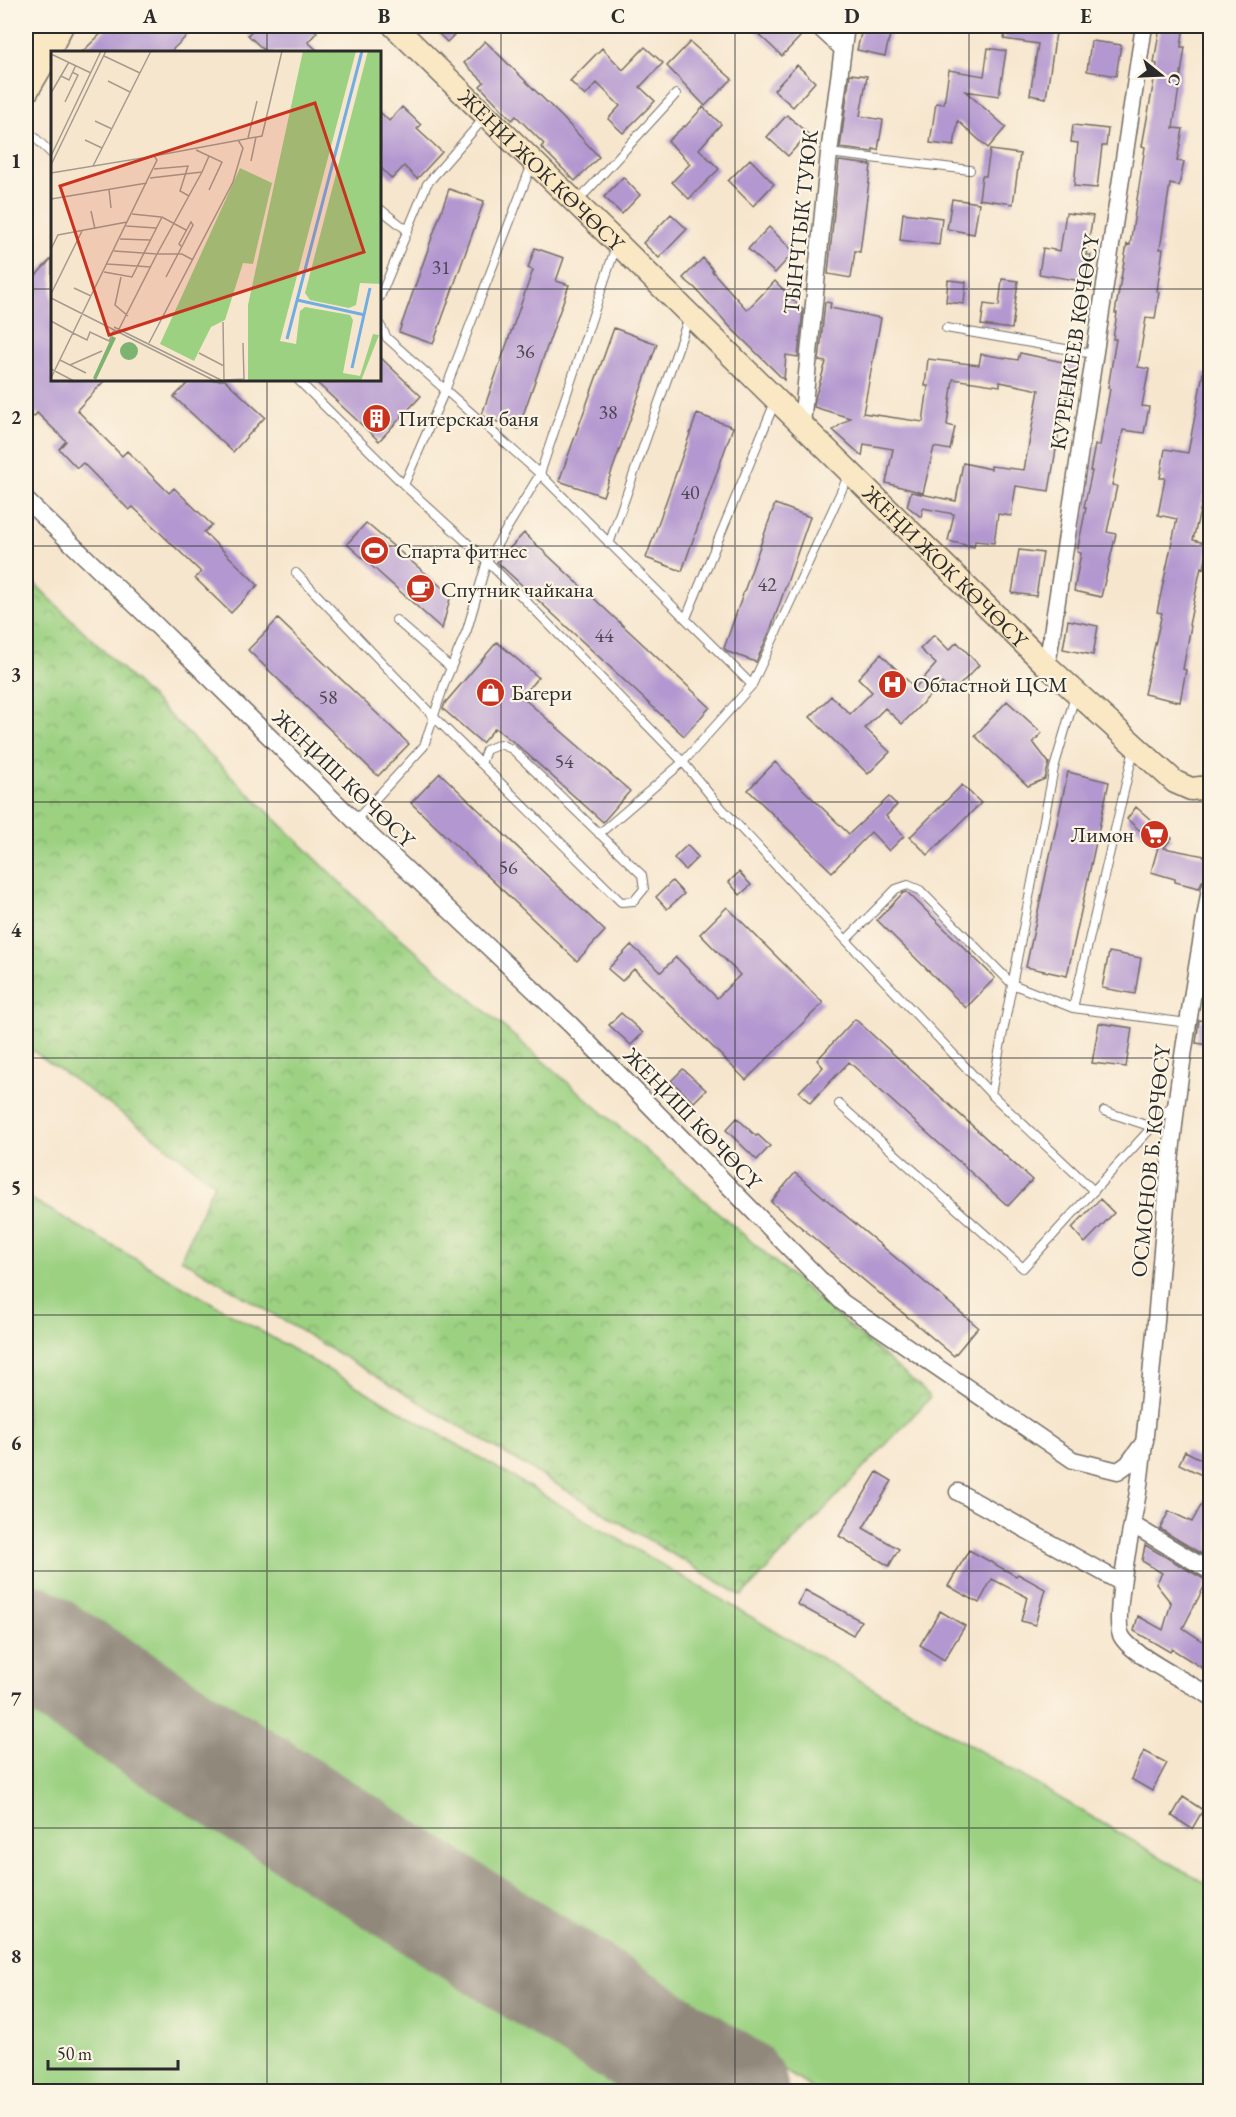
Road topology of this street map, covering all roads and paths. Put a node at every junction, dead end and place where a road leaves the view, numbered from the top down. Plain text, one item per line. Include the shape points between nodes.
1 (60, 26) edge
2 (394, 26) edge
3 (818, 26) edge
4 (846, 26) edge
5 (1126, 26) edge
6 (1144, 27) edge
7 (842, 48) junction
8 (26, 52) edge
9 (26, 93) edge
10 (676, 94) dead end
11 (487, 115) junction
12 (26, 129) edge
13 (51, 153) edge
14 (829, 153) junction
15 (533, 160) junction
16 (970, 170) dead end
17 (576, 203) junction
18 (381, 210) edge
19 (407, 230) junction
20 (617, 243) junction
21 (381, 295) edge
22 (690, 314) junction
23 (381, 327) edge
24 (946, 328) dead end
25 (1094, 354) junction
26 (299, 381) edge
27 (446, 388) junction
28 (776, 399) junction
29 (802, 424) junction
30 (850, 472) junction
31 (540, 474) junction
32 (404, 485) junction
33 (26, 500) edge
34 (609, 544) junction
35 (487, 561) junction
36 (296, 573) dead end
37 (686, 618) junction
38 (396, 620) dead end
39 (1047, 666) junction
40 (451, 668) junction
41 (752, 686) junction
42 (1076, 692) junction
43 (434, 717) junction
44 (1135, 746) junction
45 (683, 762) junction
46 (481, 764) junction
47 (1210, 787) edge
48 (355, 821) junction
49 (599, 834) junction
50 (1210, 888) edge
51 (846, 940) junction
52 (1012, 984) junction
53 (1073, 1008) junction
54 (1188, 1023) junction
55 (990, 1094) junction
56 (1177, 1100) junction
57 (839, 1104) dead end
58 (1104, 1111) dead end
59 (1152, 1127) junction
60 (1094, 1191) junction
61 (1145, 1441) junction
62 (958, 1492) dead end
63 (1133, 1525) junction
64 (1210, 1571) edge
65 (1122, 1583) junction
66 (1210, 1696) edge

1 - 8 main road
1 - 9 main road
2 - 11 main road, ЖЕҢИ ЖОК КӨЧӨСҮ
3 - 7 street
4 - 7 street, ТЫНЧТЫК ТУЮК
5 - 6 lane
6 - 25 street, КУРЕНКЕЕВ КӨЧӨСҮ
7 - 14 street, ТЫНЧТЫК ТУЮК
10 - 17 lane
11 - 15 main road, ЖЕҢИ ЖОК КӨЧӨСҮ
11 - 19 lane via 427,184
12 - 13 lane
14 - 16 lane
14 - 29 street, ТЫНЧТЫК ТУЮК
15 - 17 main road, ЖЕҢИ ЖОК КӨЧӨСҮ
15 - 27 lane
17 - 20 main road, ЖЕҢИ ЖОК КӨЧӨСҮ
18 - 19 lane
19 - 21 lane
20 - 22 main road, ЖЕҢИ ЖОК КӨЧӨСҮ
20 - 31 lane
22 - 28 main road, ЖЕҢИ ЖОК КӨЧӨСҮ
22 - 34 lane
23 - 27 lane via 387,338
24 - 25 lane
25 - 39 street, КУРЕНКЕЕВ КӨЧӨСҮ
26 - 32 lane
27 - 31 lane
27 - 32 lane
28 - 29 main road, ЖЕҢИ ЖОК КӨЧӨСҮ
28 - 37 lane
29 - 30 main road, ЖЕҢИ ЖОК КӨЧӨСҮ
30 - 39 main road, ЖЕҢИ ЖОК КӨЧӨСҮ
30 - 41 lane, ЖЕҢИ ЖОК КӨЧӨСҮ
31 - 34 lane
31 - 35 lane
32 - 35 lane
33 - 48 street, ЖЕҢИШ КӨЧӨСҮ
34 - 37 lane
35 - 40 lane via 467,630
35 - 45 lane
36 - 43 lane
37 - 41 lane
38 - 40 lane
39 - 42 main road, ЖЕҢИ ЖОК КӨЧӨСҮ
40 - 43 lane
41 - 45 lane, ЖЕҢИ ЖОК КӨЧӨСҮ
42 - 44 main road, ЖЕҢИ ЖОК КӨЧӨСҮ
42 - 52 lane via 1054,768
43 - 46 lane
43 - 48 lane via 424,746
44 - 47 main road, ЖЕҢИ ЖОК КӨЧӨСҮ via 1175,782 1191,789
44 - 53 lane
45 - 49 lane, ЖЕҢИ ЖОК КӨЧӨСҮ
45 - 51 lane
46 - 49 lane via 486,750 500,744 512,749
46 - 49 lane via 621,902 634,901 644,890 642,875
48 - 61 street, ЖЕҢИШ КӨЧӨСҮ via 571,1025 842,1302 1073,1460 1118,1471
50 - 54 street, ОСМОНОВ Б. КӨЧӨСҮ
51 - 52 lane via 896,889 908,885 920,890
51 - 55 lane
52 - 53 lane
52 - 55 lane
53 - 54 lane
54 - 56 street, ОСМОНОВ Б. КӨЧӨСҮ
55 - 60 lane
56 - 59 lane
56 - 61 street, ОСМОНОВ Б. КӨЧӨСҮ
57 - 60 lane via 1023,1268
58 - 59 lane
59 - 60 lane
61 - 63 street
62 - 65 street
63 - 64 street
63 - 65 street
65 - 66 street via 1120,1635 1146,1658

